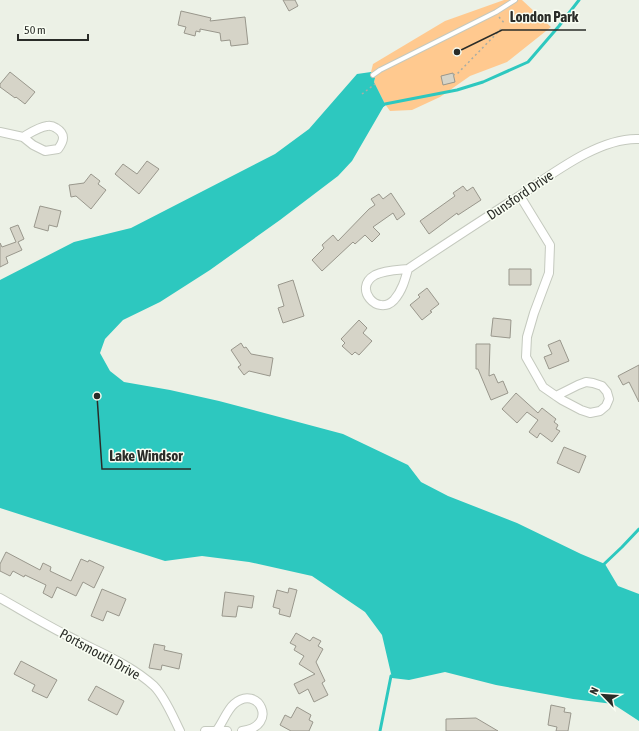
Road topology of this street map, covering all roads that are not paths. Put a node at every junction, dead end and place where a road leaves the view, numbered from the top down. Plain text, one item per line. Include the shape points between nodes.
1 (515, 0) edge
2 (373, 75) dead end
3 (0, 132) edge
4 (24, 137) junction
5 (639, 139) edge
6 (520, 196) junction
7 (408, 269) junction
8 (556, 396) junction
9 (0, 599) edge
10 (217, 730) junction
11 (180, 731) edge
12 (205, 731) edge
13 (228, 731) edge
14 (242, 731) edge

1 - 2 lane
3 - 4 street
4 - 4 street via 50,125 60,130 64,139 58,149 45,151
5 - 6 street, Dunsford Drive via 628,139 599,148 565,165
6 - 7 street, Dunsford Drive
6 - 8 street via 550,245 549,273 527,337 526,357 543,387
7 - 7 street, Dunsford Drive via 374,276 367,283 368,298 380,305 393,301 402,288
8 - 8 street via 586,382 602,386 609,399 600,411 590,413
9 - 11 street, Portsmouth Drive via 139,675 155,687
10 - 12 street
10 - 13 street
10 - 14 street via 239,700 255,700 261,704 264,712 256,726

